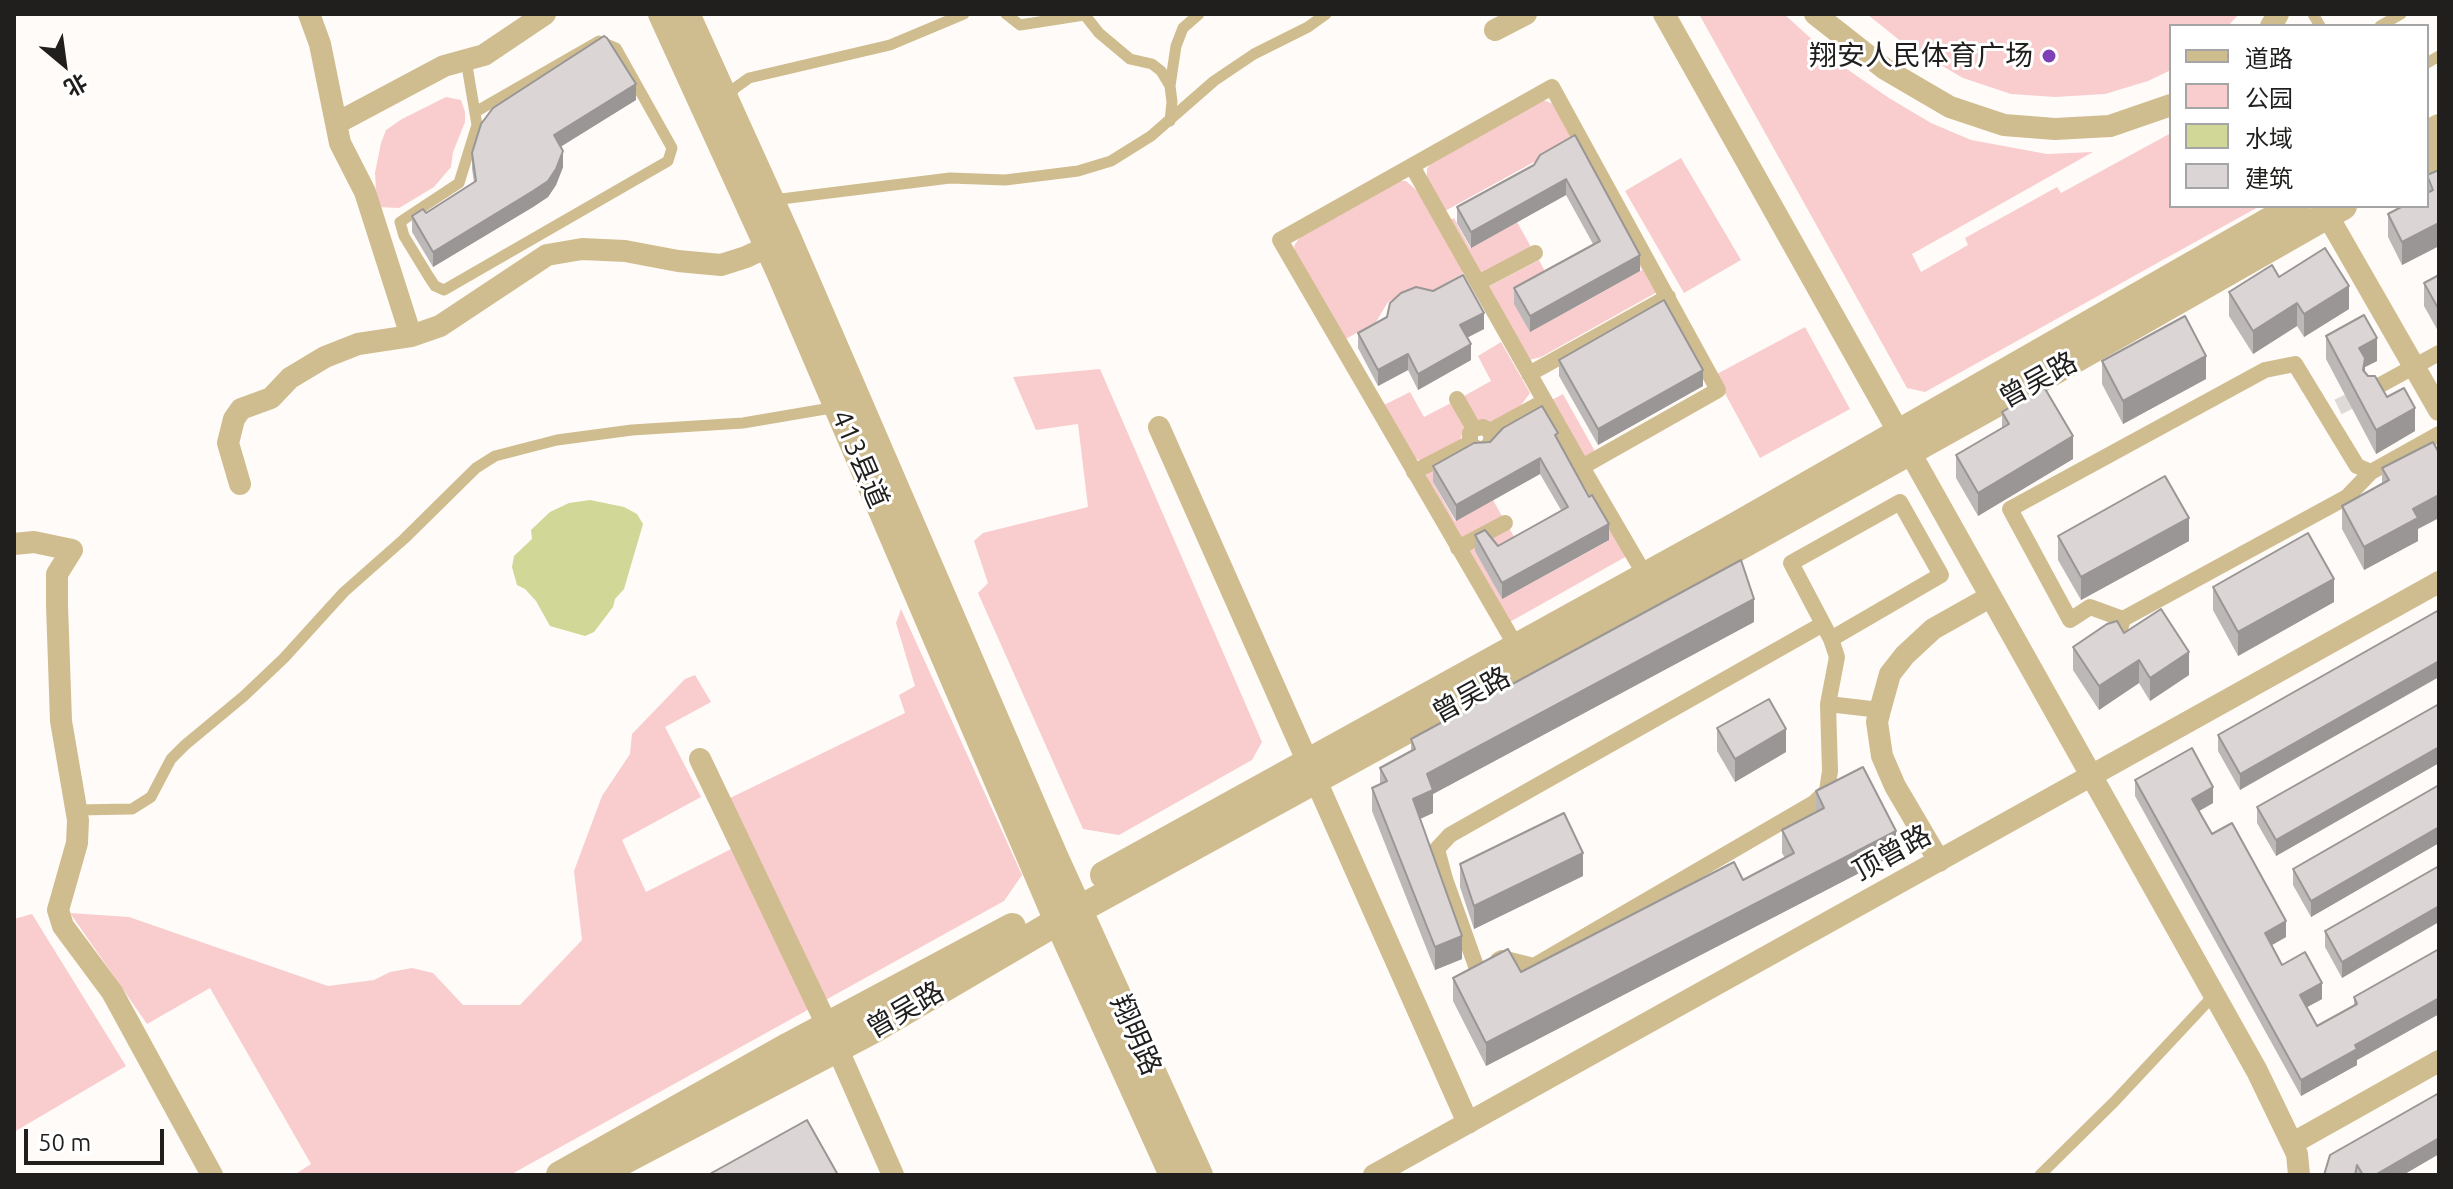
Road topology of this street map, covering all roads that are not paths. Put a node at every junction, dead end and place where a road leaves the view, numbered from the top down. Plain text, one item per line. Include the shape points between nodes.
1 (309, 14) edge
2 (545, 14) edge
3 (662, 14) edge
4 (686, 14) edge
5 (964, 14) edge
6 (1006, 14) edge
7 (1084, 14) edge
8 (1182, 14) edge
9 (1199, 14) edge
10 (1326, 14) edge
11 (1526, 14) edge
12 (1664, 14) edge
13 (1815, 14) edge
14 (2401, 14) edge
15 (2384, 24) edge
16 (1183, 28) junction
17 (1495, 30) dead end
18 (466, 60) junction
19 (1170, 86) junction
20 (2169, 106) edge
21 (717, 109) junction
22 (477, 111) junction
23 (1170, 122) junction
24 (337, 123) junction
25 (1412, 166) junction
26 (760, 202) junction
27 (2293, 208) edge
28 (2330, 209) edge
29 (778, 242) junction
30 (1535, 253) dead end
31 (1478, 283) junction
32 (1668, 297) junction
33 (411, 336) junction
34 (2439, 353) edge
35 (2415, 366) junction
36 (1529, 374) junction
37 (2373, 389) tunnel mouth
38 (1457, 399) dead end
39 (1545, 401) junction
40 (837, 407) junction
41 (2439, 410) edge
42 (1159, 427) dead end
43 (1478, 434) junction
44 (2439, 434) edge
45 (1904, 443) junction
46 (1582, 467) junction
47 (1414, 472) junction
48 (2371, 472) junction
49 (240, 484) dead end
50 (1505, 523) dead end
51 (14, 544) edge
52 (1458, 548) junction
53 (1645, 575) junction
54 (2439, 582) edge
55 (1990, 597) junction
56 (2123, 619) junction
57 (1827, 631) junction
58 (2109, 636) edge
59 (1516, 646) junction
60 (1828, 704) junction
61 (1880, 710) junction
62 (700, 759) dead end
63 (1311, 772) junction
64 (2090, 776) junction
65 (76, 810) junction
66 (1939, 861) junction
67 (1065, 908) junction
68 (2214, 995) junction
69 (832, 1037) junction
70 (2439, 1061) edge
71 (1468, 1123) junction
72 (2293, 1143) junction
73 (212, 1175) edge
74 (560, 1175) edge
75 (596, 1175) edge
76 (893, 1175) edge
77 (1173, 1175) edge
78 (1199, 1175) edge
79 (1374, 1175) edge
80 (2040, 1175) edge
81 (2299, 1175) edge

1 - 24 street
2 - 18 street via 484,55
3 - 21 street, 413县道
4 - 21 street, 413县道
5 - 21 lane via 890,45 749,78
6 - 7 lane via 1020,25
7 - 19 lane via 1130,59 1161,71
8 - 16 lane
9 - 16 lane
10 - 23 lane via 1214,81
11 - 17 street
12 - 45 street
13 - 20 street via 1885,69 1950,107 2004,125 2110,126
14 - 15 lane
16 - 19 lane
18 - 22 lane
18 - 24 street via 444,66
19 - 23 lane
21 - 26 street, 413县道
22 - 22 lane via 459,183 400,222 429,277 444,290 668,161 672,148 616,48 599,41
23 - 26 lane via 1111,161 1078,171 1005,180 950,178
24 - 33 street
25 - 31 street via 1448,215
25 - 32 street via 1552,87
25 - 47 street via 1280,240
26 - 29 street, 413县道
27 - 45 street, 曾吴路
28 - 35 street
28 - 45 street, 曾吴路
29 - 33 street via 721,265 582,249 547,255 440,326
29 - 40 street, 413县道
29 - 67 street, 413县道 via 1041,827
30 - 31 street
31 - 36 street
32 - 36 street
32 - 46 street via 1718,390
33 - 49 street via 358,344 325,357 290,378 271,398 241,409 228,443
34 - 35 street
35 - 37 street
35 - 41 street
36 - 39 street
38 - 43 street
39 - 43 street
39 - 46 street
40 - 65 lane via 743,423 557,440 495,456 344,592 244,696 185,745 171,759 151,797 132,809
40 - 67 street, 413县道
42 - 63 street
43 - 47 street
44 - 48 street
45 - 53 street, 曾吴路
45 - 55 street
45 - 63 street, 曾吴路
46 - 53 street
47 - 52 street
48 - 56 street via 2347,497
48 - 56 street via 2357,466 2332,410 2295,364 2265,370 2010,509 2070,620 2090,607
50 - 52 street
51 - 65 street via 34,542 72,550 57,574 57,605 61,721
52 - 59 street
53 - 59 street, 曾吴路
54 - 64 street, 顶曾路
55 - 61 street via 1933,629 1905,655 1890,674
55 - 64 street
56 - 58 street via 2119,631
57 - 57 street via 1791,563 1900,502 1941,575
57 - 60 street via 1837,657
57 - 60 street via 1450,835 1437,849 1471,969 1502,958 1534,966 1814,803 1827,791
59 - 63 street, 曾吴路
60 - 61 street
61 - 66 street via 1882,756
62 - 69 street
63 - 67 street, 曾吴路
63 - 71 street
64 - 66 street, 顶曾路
64 - 68 street
65 - 73 street via 77,843 58,910 63,926 112,992
66 - 71 street, 顶曾路
67 - 69 street, 曾吴路
67 - 77 street, 翔明路
67 - 78 street, 翔明路
68 - 72 street
68 - 80 lane
69 - 74 street, 曾吴路
69 - 75 street, 曾吴路
69 - 76 street
70 - 72 street
71 - 79 street, 顶曾路
72 - 81 street

